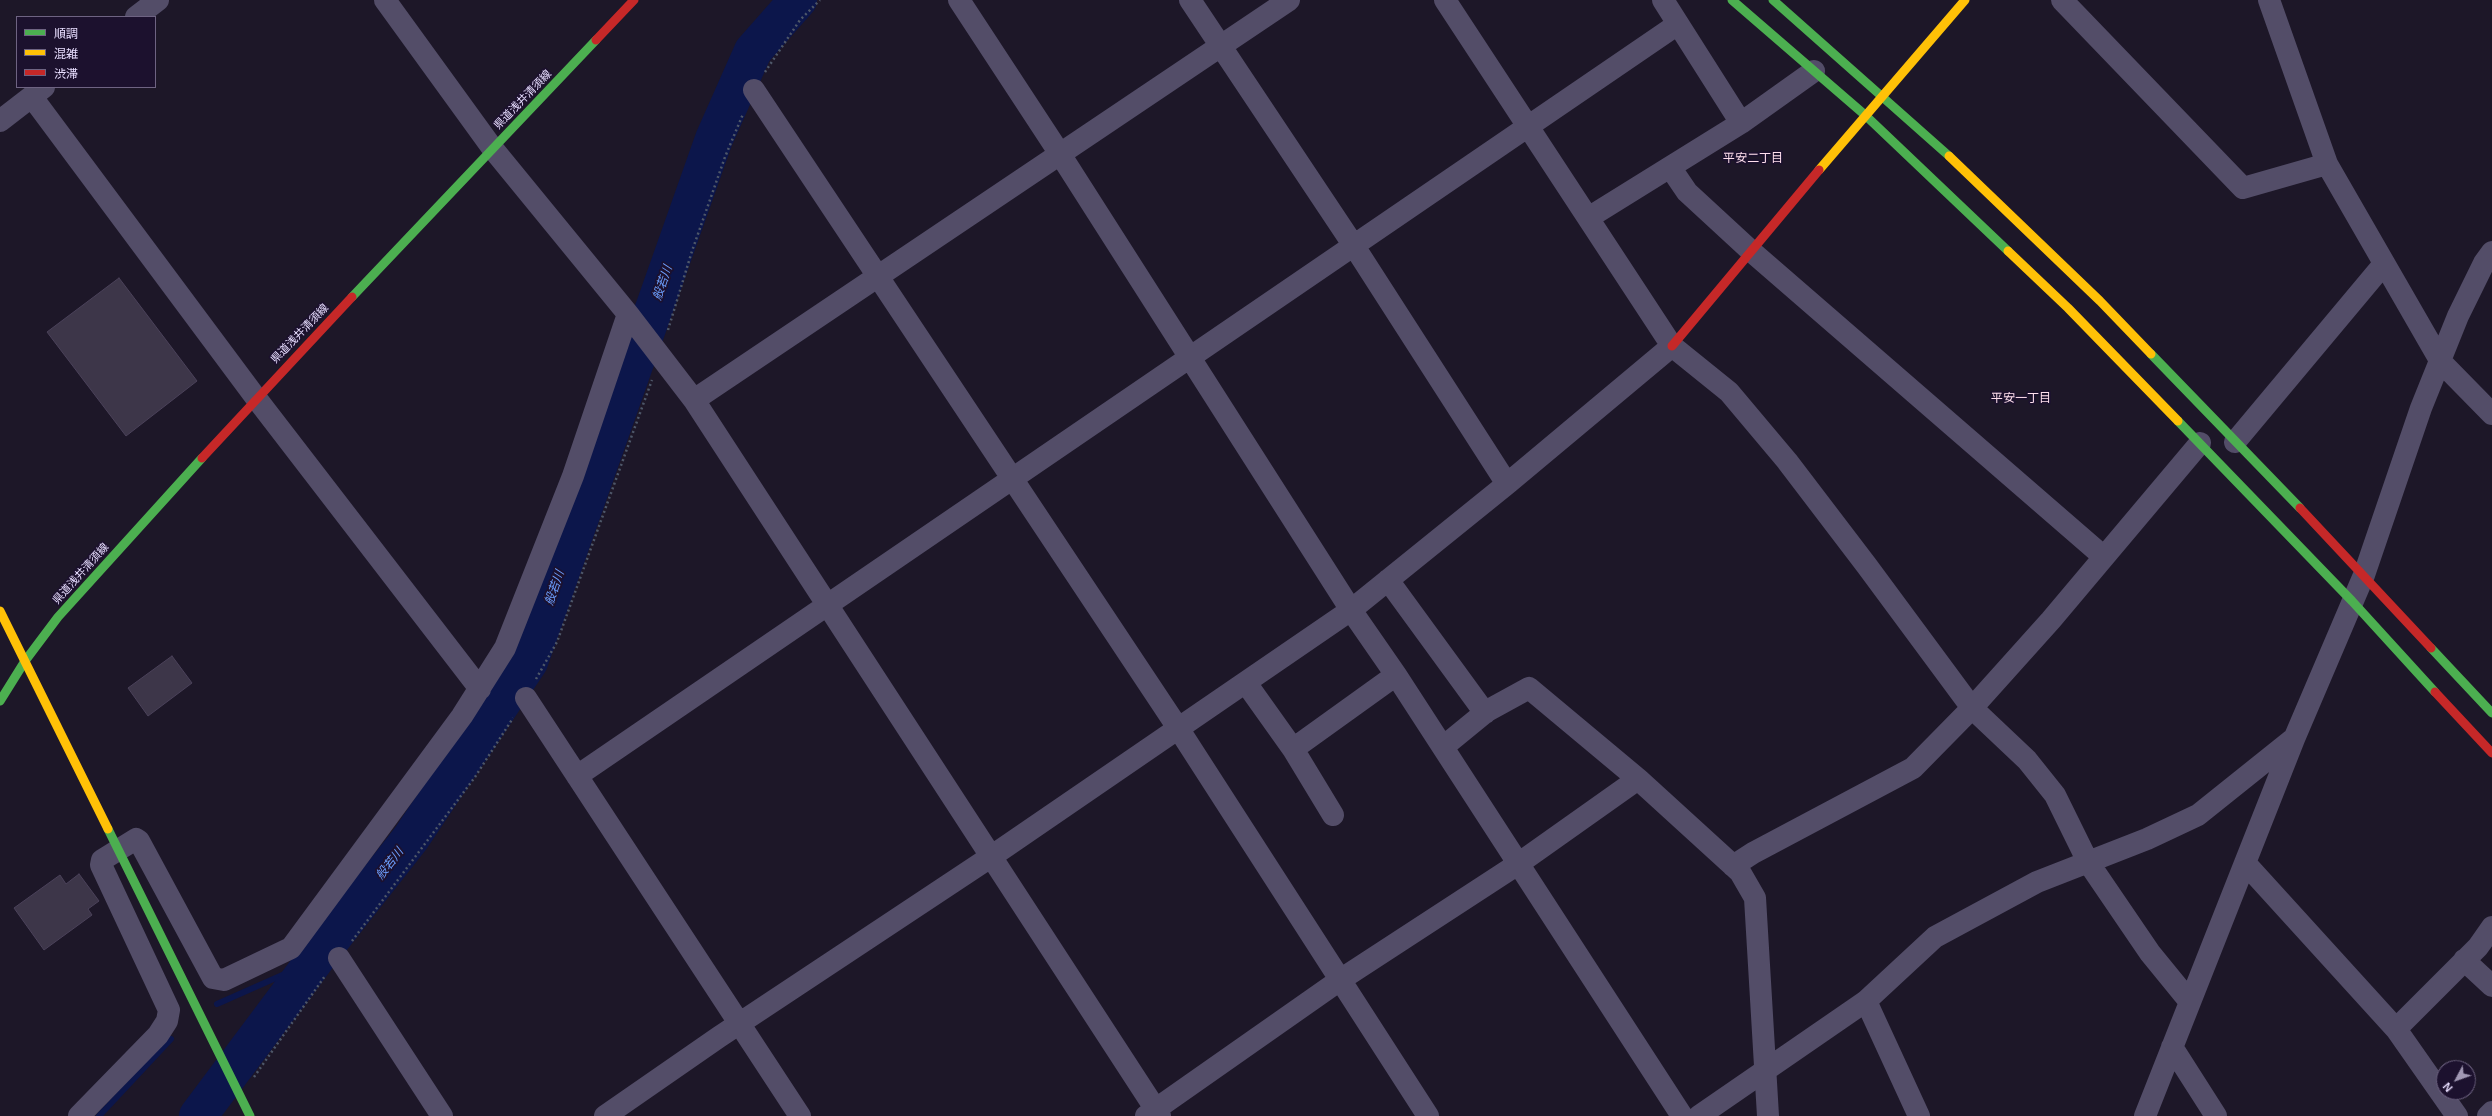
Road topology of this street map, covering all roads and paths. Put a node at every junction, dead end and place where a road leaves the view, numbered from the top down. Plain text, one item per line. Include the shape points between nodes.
1 (158, 0) edge
2 (385, 0) edge
3 (634, 0) edge
4 (959, 0) edge
5 (1190, 0) edge
6 (1289, 0) edge
7 (1445, 0) edge
8 (1663, 0) edge
9 (1732, 0) edge
10 (1773, 0) edge
11 (1965, 0) edge
12 (2062, 0) edge
13 (2269, 0) edge
14 (137, 16) edge
15 (1678, 24) junction
16 (1219, 47) junction
17 (1814, 72) junction
18 (754, 90) dead end
19 (38, 92) edge
20 (1882, 96) junction
21 (1865, 115) junction
22 (0, 121) edge
23 (1741, 122) junction
24 (1528, 127) junction
25 (493, 149) junction
26 (1060, 154) junction
27 (2327, 164) junction
28 (1670, 167) junction
29 (1588, 218) junction
30 (1354, 246) junction
31 (1752, 251) junction
32 (2492, 252) edge
33 (2383, 265) junction
34 (879, 274) junction
35 (628, 314) junction
36 (1672, 346) junction
37 (1191, 358) junction
38 (2441, 362) junction
39 (256, 398) junction
40 (694, 400) junction
41 (2492, 414) edge
42 (2235, 442) junction
43 (2200, 443) junction
44 (1013, 478) junction
45 (1507, 484) junction
46 (2104, 557) junction
47 (2364, 575) junction
48 (1388, 580) junction
49 (2352, 601) junction
50 (828, 605) junction
51 (1352, 610) junction
52 (0, 611) edge
53 (25, 661) junction
54 (1396, 675) junction
55 (1246, 683) junction
56 (480, 689) junction
57 (526, 698) dead end
58 (0, 701) edge
59 (1972, 708) junction
60 (1485, 713) junction
61 (2492, 713) edge
62 (1178, 728) junction
63 (2294, 739) junction
64 (1443, 747) junction
65 (1293, 749) junction
66 (2492, 753) edge
67 (577, 776) junction
68 (1638, 779) junction
69 (1333, 815) dead end
70 (118, 850) junction
71 (992, 856) junction
72 (2088, 862) junction
73 (2245, 863) junction
74 (1518, 864) junction
75 (1733, 866) junction
76 (2492, 927) edge
77 (339, 958) dead end
78 (2464, 960) junction
79 (1340, 980) junction
80 (2492, 986) edge
81 (1866, 1001) junction
82 (2190, 1002) junction
83 (738, 1024) junction
84 (2396, 1028) junction
85 (2172, 1047) junction
86 (1766, 1070) junction
87 (2492, 1112) edge
88 (1154, 1114) edge
89 (79, 1116) edge
90 (250, 1116) edge
91 (442, 1116) edge
92 (605, 1116) edge
93 (800, 1116) edge
94 (1428, 1116) edge
95 (1682, 1116) edge
96 (1699, 1116) edge
97 (1768, 1116) edge
98 (1919, 1116) edge
99 (2145, 1116) edge
100 (2216, 1116) edge
101 (2457, 1116) edge
102 (2488, 1116) edge

1 - 14 street
2 - 25 street
3 - 25 street, 県道浅井清須線
4 - 26 street
5 - 16 street
6 - 16 street
7 - 24 street
8 - 15 street
9 - 17 street
10 - 20 street
11 - 20 street
12 - 27 street via 2243,188
13 - 27 street
15 - 23 street
15 - 24 street
16 - 26 street
16 - 30 street
17 - 21 street
17 - 23 street
18 - 34 street
19 - 22 street
19 - 39 street
20 - 21 street
20 - 42 street via 1970,174 2094,295
21 - 31 street
21 - 43 street via 2068,308
23 - 28 street
24 - 29 street
24 - 30 street
25 - 35 street
25 - 39 street, 県道浅井清須線
26 - 34 street
26 - 37 street
27 - 33 street
28 - 29 street
28 - 31 street via 1687,192
29 - 36 street
30 - 37 street
30 - 45 street
31 - 36 street
31 - 46 street
32 - 38 street via 2458,316
33 - 38 street
33 - 42 street
34 - 40 street
34 - 44 street
35 - 40 street
35 - 56 street via 574,476 512,634 495,668
36 - 45 street
36 - 59 street via 1729,392 1787,461
37 - 44 street
37 - 51 street
38 - 41 street
38 - 47 street via 2421,408
39 - 53 street, 県道浅井清須線 via 58,617
39 - 56 street
40 - 50 street
42 - 47 street
43 - 46 street
43 - 49 street
44 - 50 street
44 - 62 street
45 - 48 street
46 - 59 street
47 - 49 street
47 - 61 street
48 - 51 street
48 - 60 street
49 - 63 street
49 - 66 street
50 - 67 street
50 - 71 street
51 - 54 street
51 - 55 street
52 - 53 street
53 - 58 street, 県道浅井清須線
53 - 70 street
54 - 64 street
54 - 65 street
55 - 62 street
55 - 65 street
56 - 70 street via 291,948 224,980 213,978 139,841 136,839
57 - 67 street
59 - 72 street via 2027,760 2055,795
59 - 75 street via 1913,768
60 - 64 street
60 - 68 street via 1529,688
62 - 71 street
62 - 79 street
63 - 72 street via 2198,815
63 - 73 street
64 - 74 street
65 - 69 street
67 - 83 street
68 - 74 street
68 - 75 street
70 - 89 street via 102,860 101,865 169,1010 167,1021 158,1035
70 - 90 street
71 - 83 street
71 - 88 street
72 - 81 street via 2037,882 1935,937
72 - 82 street via 2150,953
73 - 82 street
73 - 84 street
74 - 79 street
74 - 95 street
75 - 86 street via 1740,872 1755,898
76 - 78 street via 2478,947
77 - 91 street
78 - 80 street
78 - 84 street
79 - 88 street
79 - 94 street
81 - 86 street
81 - 98 street
82 - 85 street
83 - 92 street
83 - 93 street
84 - 101 street
85 - 99 street
85 - 100 street
86 - 96 street
86 - 97 street
87 - 102 street

